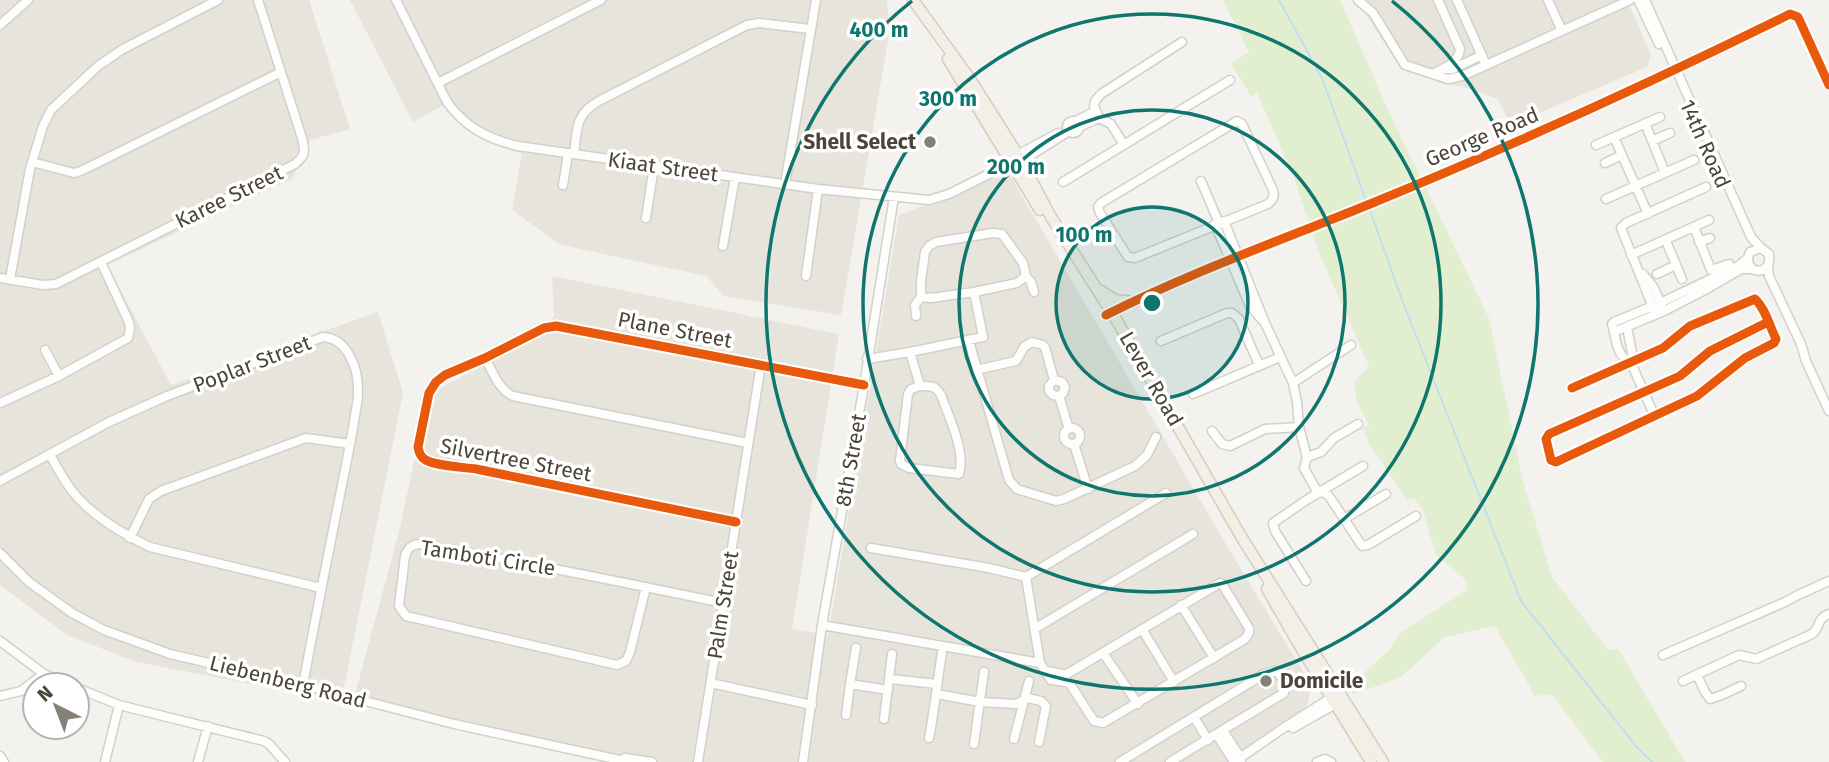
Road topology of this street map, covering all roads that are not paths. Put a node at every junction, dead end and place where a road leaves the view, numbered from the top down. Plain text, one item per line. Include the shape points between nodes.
1 (27, 0) edge
2 (218, 0) edge
3 (258, 0) edge
4 (601, 0) edge
5 (816, 0) edge
6 (911, 0) edge
7 (1358, 0) edge
8 (1438, 0) edge
9 (1457, 0) edge
10 (1548, 0) edge
11 (1630, 0) edge
12 (1638, 0) edge
13 (1645, 0) edge
14 (399, 1) edge
15 (0, 25) edge
16 (810, 29) junction
17 (1562, 31) junction
18 (1182, 42) dead end
19 (1482, 55) junction
20 (1486, 65) junction
21 (1444, 69) junction
22 (1674, 70) junction
23 (281, 72) junction
24 (1433, 74) junction
25 (1230, 80) dead end
26 (438, 83) junction
27 (1829, 85) edge
28 (1097, 114) junction
29 (1660, 117) dead end
30 (1645, 123) junction
31 (1670, 133) dead end
32 (1614, 136) junction
33 (1652, 141) junction
34 (1124, 145) junction
35 (1596, 145) dead end
36 (571, 154) junction
37 (1622, 155) junction
38 (1016, 160) junction
39 (1694, 160) dead end
40 (32, 162) junction
41 (1605, 163) dead end
42 (654, 166) junction
43 (1665, 173) junction
44 (735, 177) junction
45 (1063, 181) dead end
46 (1201, 181) dead end
47 (785, 184) junction
48 (563, 185) dead end
49 (1636, 186) junction
50 (1706, 187) dead end
51 (818, 189) junction
52 (894, 197) junction
53 (1606, 199) dead end
54 (1648, 214) junction
55 (646, 218) dead end
56 (1709, 220) dead end
57 (1220, 223) junction
58 (1694, 227) junction
59 (1710, 238) dead end
60 (1666, 241) junction
61 (1699, 242) junction
62 (723, 246) dead end
63 (1760, 248) junction
64 (1631, 255) junction
65 (1749, 255) junction
66 (1234, 258) junction
67 (101, 262) junction
68 (1732, 263) dead end
69 (1676, 265) junction
70 (1768, 266) junction
71 (1755, 270) junction
72 (1657, 274) dead end
73 (806, 276) dead end
74 (1026, 276) junction
75 (5, 278) edge
76 (1682, 279) dead end
77 (1702, 283) junction
78 (1096, 286) junction
79 (974, 292) junction
80 (1034, 292) dead end
81 (921, 296) junction
82 (1134, 302) junction
83 (1658, 309) junction
84 (916, 316) dead end
85 (1112, 316) junction
86 (1768, 322) junction
87 (1627, 327) junction
88 (1614, 332) junction
89 (969, 341) junction
90 (1161, 341) dead end
91 (1352, 345) dead end
92 (46, 350) dead end
93 (910, 352) junction
94 (1280, 357) junction
95 (485, 358) junction
96 (867, 359) junction
97 (1806, 361) junction
98 (1631, 363) junction
99 (761, 365) junction
100 (1259, 365) junction
101 (976, 370) junction
102 (59, 376) junction
103 (1293, 383) junction
104 (864, 385) junction
105 (920, 386) junction
106 (1572, 388) dead end
107 (1644, 391) junction
108 (1193, 394) dead end
109 (0, 404) edge
110 (1829, 411) edge
111 (1654, 417) junction
112 (1358, 424) dead end
113 (1299, 427) junction
114 (1212, 431) dead end
115 (1156, 438) dead end
116 (748, 443) junction
117 (350, 444) junction
118 (50, 455) junction
119 (1307, 457) junction
120 (1363, 466) dead end
121 (0, 481) edge
122 (1088, 489) junction
123 (1318, 493) junction
124 (1166, 494) dead end
125 (1386, 494) dead end
126 (1416, 516) dead end
127 (1344, 519) junction
128 (736, 522) junction
129 (1193, 534) dead end
130 (130, 538) junction
131 (871, 548) dead end
132 (0, 553) edge
133 (1026, 577) junction
134 (1306, 581) dead end
135 (1829, 581) edge
136 (321, 587) junction
137 (645, 591) junction
138 (723, 603) junction
139 (1181, 605) junction
140 (1829, 614) edge
141 (822, 625) junction
142 (1036, 628) junction
143 (1142, 629) junction
144 (0, 641) edge
145 (943, 646) junction
146 (856, 648) dead end
147 (1103, 653) junction
148 (892, 654) dead end
149 (1662, 655) dead end
150 (1214, 657) junction
151 (1041, 663) junction
152 (40, 671) edge
153 (984, 672) dead end
154 (1697, 675) junction
155 (1064, 678) junction
156 (890, 679) junction
157 (1029, 681) dead end
158 (1683, 681) dead end
159 (711, 682) junction
160 (1174, 682) junction
161 (850, 684) junction
162 (937, 684) junction
163 (303, 685) junction
164 (1741, 686) dead end
165 (888, 690) junction
166 (21, 691) edge
167 (91, 694) edge
168 (937, 694) junction
169 (0, 696) edge
170 (1338, 698) junction
171 (1023, 700) junction
172 (980, 702) junction
173 (809, 704) junction
174 (1138, 704) junction
175 (119, 705) junction
176 (846, 715) dead end
177 (1194, 717) junction
178 (884, 719) dead end
179 (208, 726) junction
180 (1220, 733) junction
181 (929, 738) dead end
182 (1014, 739) dead end
183 (1208, 740) junction
184 (1039, 741) dead end
185 (974, 744) dead end
186 (602, 755) junction
187 (0, 757) edge
188 (1237, 761) edge
189 (4, 762) edge
190 (105, 762) edge
191 (198, 762) edge
192 (285, 762) edge
193 (629, 762) edge
194 (652, 762) edge
195 (698, 762) edge
196 (800, 762) edge
197 (1120, 762) edge
198 (1170, 762) edge
199 (1317, 762) edge
200 (1331, 762) edge
201 (1371, 762) edge
202 (1383, 762) edge

1 - 15 street
2 - 40 street via 132,43 98,66 51,110
3 - 23 street, Karee Street
4 - 26 street
5 - 16 street
6 - 38 main road, Lever Road
7 - 24 street via 1374,15 1405,65
8 - 21 street via 1460,49 1458,59
9 - 19 street
10 - 17 street
11 - 17 street
12 - 22 street, 14th Road
13 - 22 street, 14th Road
14 - 26 street, Kiaat Street
16 - 36 street via 747,25 611,95 581,116
16 - 47 street
17 - 20 street
18 - 28 street via 1101,94 1094,103
19 - 20 street
19 - 21 street
20 - 24 street via 1452,79
21 - 24 street
22 - 27 street, George Road via 1792,14 1798,17
22 - 63 street, 14th Road
22 - 65 street, 14th Road via 1746,234
22 - 66 street, George Road
23 - 40 street via 81,172
23 - 67 street, Karee Street via 305,151 303,158
25 - 34 street
26 - 36 street, Kiaat Street via 459,117 484,135
28 - 34 street via 1111,124
28 - 38 street, Kiaat Street via 1078,124 1074,133 1068,130
29 - 30 street
30 - 32 street
30 - 33 street
31 - 33 street
32 - 35 street
32 - 37 street
33 - 43 street
34 - 45 street
36 - 42 street, Kiaat Street
36 - 48 street
37 - 41 street
37 - 49 street
38 - 52 street, Kiaat Street via 934,199
38 - 78 main road, Lever Road
38 - 85 main road, Lever Road via 1047,221
39 - 43 street
40 - 75 street
42 - 44 street, Kiaat Street
42 - 55 street
43 - 49 street
44 - 47 street, Kiaat Street
44 - 62 street
46 - 57 street
47 - 51 street, Kiaat Street
49 - 53 street
49 - 54 street
50 - 54 street
51 - 52 street, Kiaat Street
51 - 73 street
52 - 96 street, 8th Street
54 - 64 street via 1621,228
56 - 58 street
57 - 57 street via 1132,258 1125,254 1098,207 1237,121 1274,196 1268,204
57 - 66 street
58 - 60 street
58 - 61 street
59 - 61 street
60 - 64 street
60 - 69 street
61 - 68 street via 1711,270
63 - 65 street
63 - 70 street via 1769,254
64 - 83 street via 1654,288
65 - 71 street via 1748,262
65 - 77 street via 1738,266
66 - 82 street, George Road
66 - 94 street via 1250,306 1265,323
67 - 75 street, Karee Street via 51,285
67 - 102 street via 129,322 130,334 124,342
69 - 72 street
69 - 76 street
70 - 71 street
70 - 97 street
71 - 77 street via 1741,269
71 - 97 street via 1765,279
74 - 79 street via 1017,283
74 - 80 street
74 - 81 street via 1023,263 1000,233 936,242 926,252
77 - 83 street
78 - 82 main road via 1112,299
78 - 85 main road, Lever Road
79 - 81 street
79 - 89 street via 983,337
81 - 84 street via 915,305
82 - 85 main road via 1121,315
83 - 87 street
83 - 88 street via 1612,322
85 - 170 main road, Lever Road via 1298,643
86 - 98 street via 1755,299 1690,326 1663,348
86 - 107 street via 1710,351 1680,376
86 - 111 street via 1775,342 1745,358 1696,396
87 - 88 street
87 - 98 street
88 - 98 street via 1619,353
89 - 93 street
89 - 101 street
90 - 100 street via 1232,313 1240,319
91 - 103 street
92 - 102 street
93 - 96 street
93 - 105 street
94 - 100 street
94 - 103 street
95 - 99 street, Plane Street via 556,326
95 - 116 street via 500,387 513,396
95 - 128 street, Silvertree Street via 445,375 431,388 418,447 424,459
96 - 104 street, 8th Street
97 - 110 street
98 - 106 street
98 - 107 street
99 - 104 street, Plane Street
99 - 116 street, Palm Street
100 - 108 street
101 - 122 street via 1013,486 1056,501
101 - 122 street via 1016,361 1032,342 1045,347 1054,380 1049,391 1059,396 1069,429 1064,437 1074,444
102 - 109 street
103 - 113 street
104 - 141 street, 8th Street
105 - 105 street via 933,386 941,395 960,454 959,474 901,464 908,394
107 - 111 street
107 - 111 street via 1547,436 1551,460 1556,462
112 - 119 street
113 - 114 street via 1265,429 1227,446
113 - 119 street
115 - 122 street via 1141,462
116 - 128 street, Palm Street
117 - 118 street, Poplar Street via 359,391 355,372 345,347 323,337 167,396
117 - 130 street via 306,438 162,491 149,499
117 - 136 street, Poplar Street
118 - 121 street, Poplar Street
118 - 130 street via 72,492
119 - 123 street via 1304,468
120 - 123 street
123 - 127 street via 1329,496
123 - 134 street via 1273,525
124 - 133 street
125 - 127 street
126 - 127 street via 1362,546
128 - 138 street, Palm Street
129 - 142 street
130 - 136 street via 158,549
131 - 133 street
132 - 163 street, Liebenberg Road via 29,582 104,630 170,654
133 - 142 street
135 - 149 street
136 - 163 street, Poplar Street
137 - 137 street, Tamboti Circle via 503,558 414,544 405,556 399,606 406,616 617,665 630,652
137 - 138 street, Tamboti Circle
138 - 159 street, Palm Street
139 - 143 street
139 - 150 street
139 - 150 street via 1222,584 1249,633
140 - 154 street via 1819,620 1812,634 1756,659 1739,654
141 - 145 street
141 - 173 street, 8th Street
142 - 151 street
143 - 147 street
143 - 160 street
144 - 152 street
145 - 151 street
145 - 162 street
146 - 161 street
147 - 155 street
147 - 174 street
148 - 156 street
150 - 160 street
151 - 155 street via 1051,680
153 - 172 street
154 - 158 street
154 - 164 street via 1710,699
155 - 174 street via 1097,723
156 - 162 street
156 - 165 street
157 - 171 street
159 - 173 street
159 - 195 street, Palm Street
160 - 174 street
161 - 165 street
161 - 176 street
162 - 168 street
163 - 186 street, Liebenberg Road via 454,724
165 - 178 street
166 - 169 street
167 - 175 street
168 - 172 street
168 - 181 street
170 - 188 street
170 - 201 main road, Lever Road
170 - 202 main road, Lever Road
171 - 172 street via 1016,704
171 - 182 street
171 - 184 street via 1046,704
172 - 185 street
173 - 196 street, 8th Street
175 - 179 street
175 - 190 street
177 - 180 street via 1264,674 1279,673 1284,692
177 - 183 street
177 - 197 street
179 - 191 street
179 - 192 street via 264,741
180 - 183 street
180 - 188 street
183 - 198 street
186 - 193 street, Liebenberg Road
186 - 194 street, Liebenberg Road
187 - 189 street
199 - 200 street

